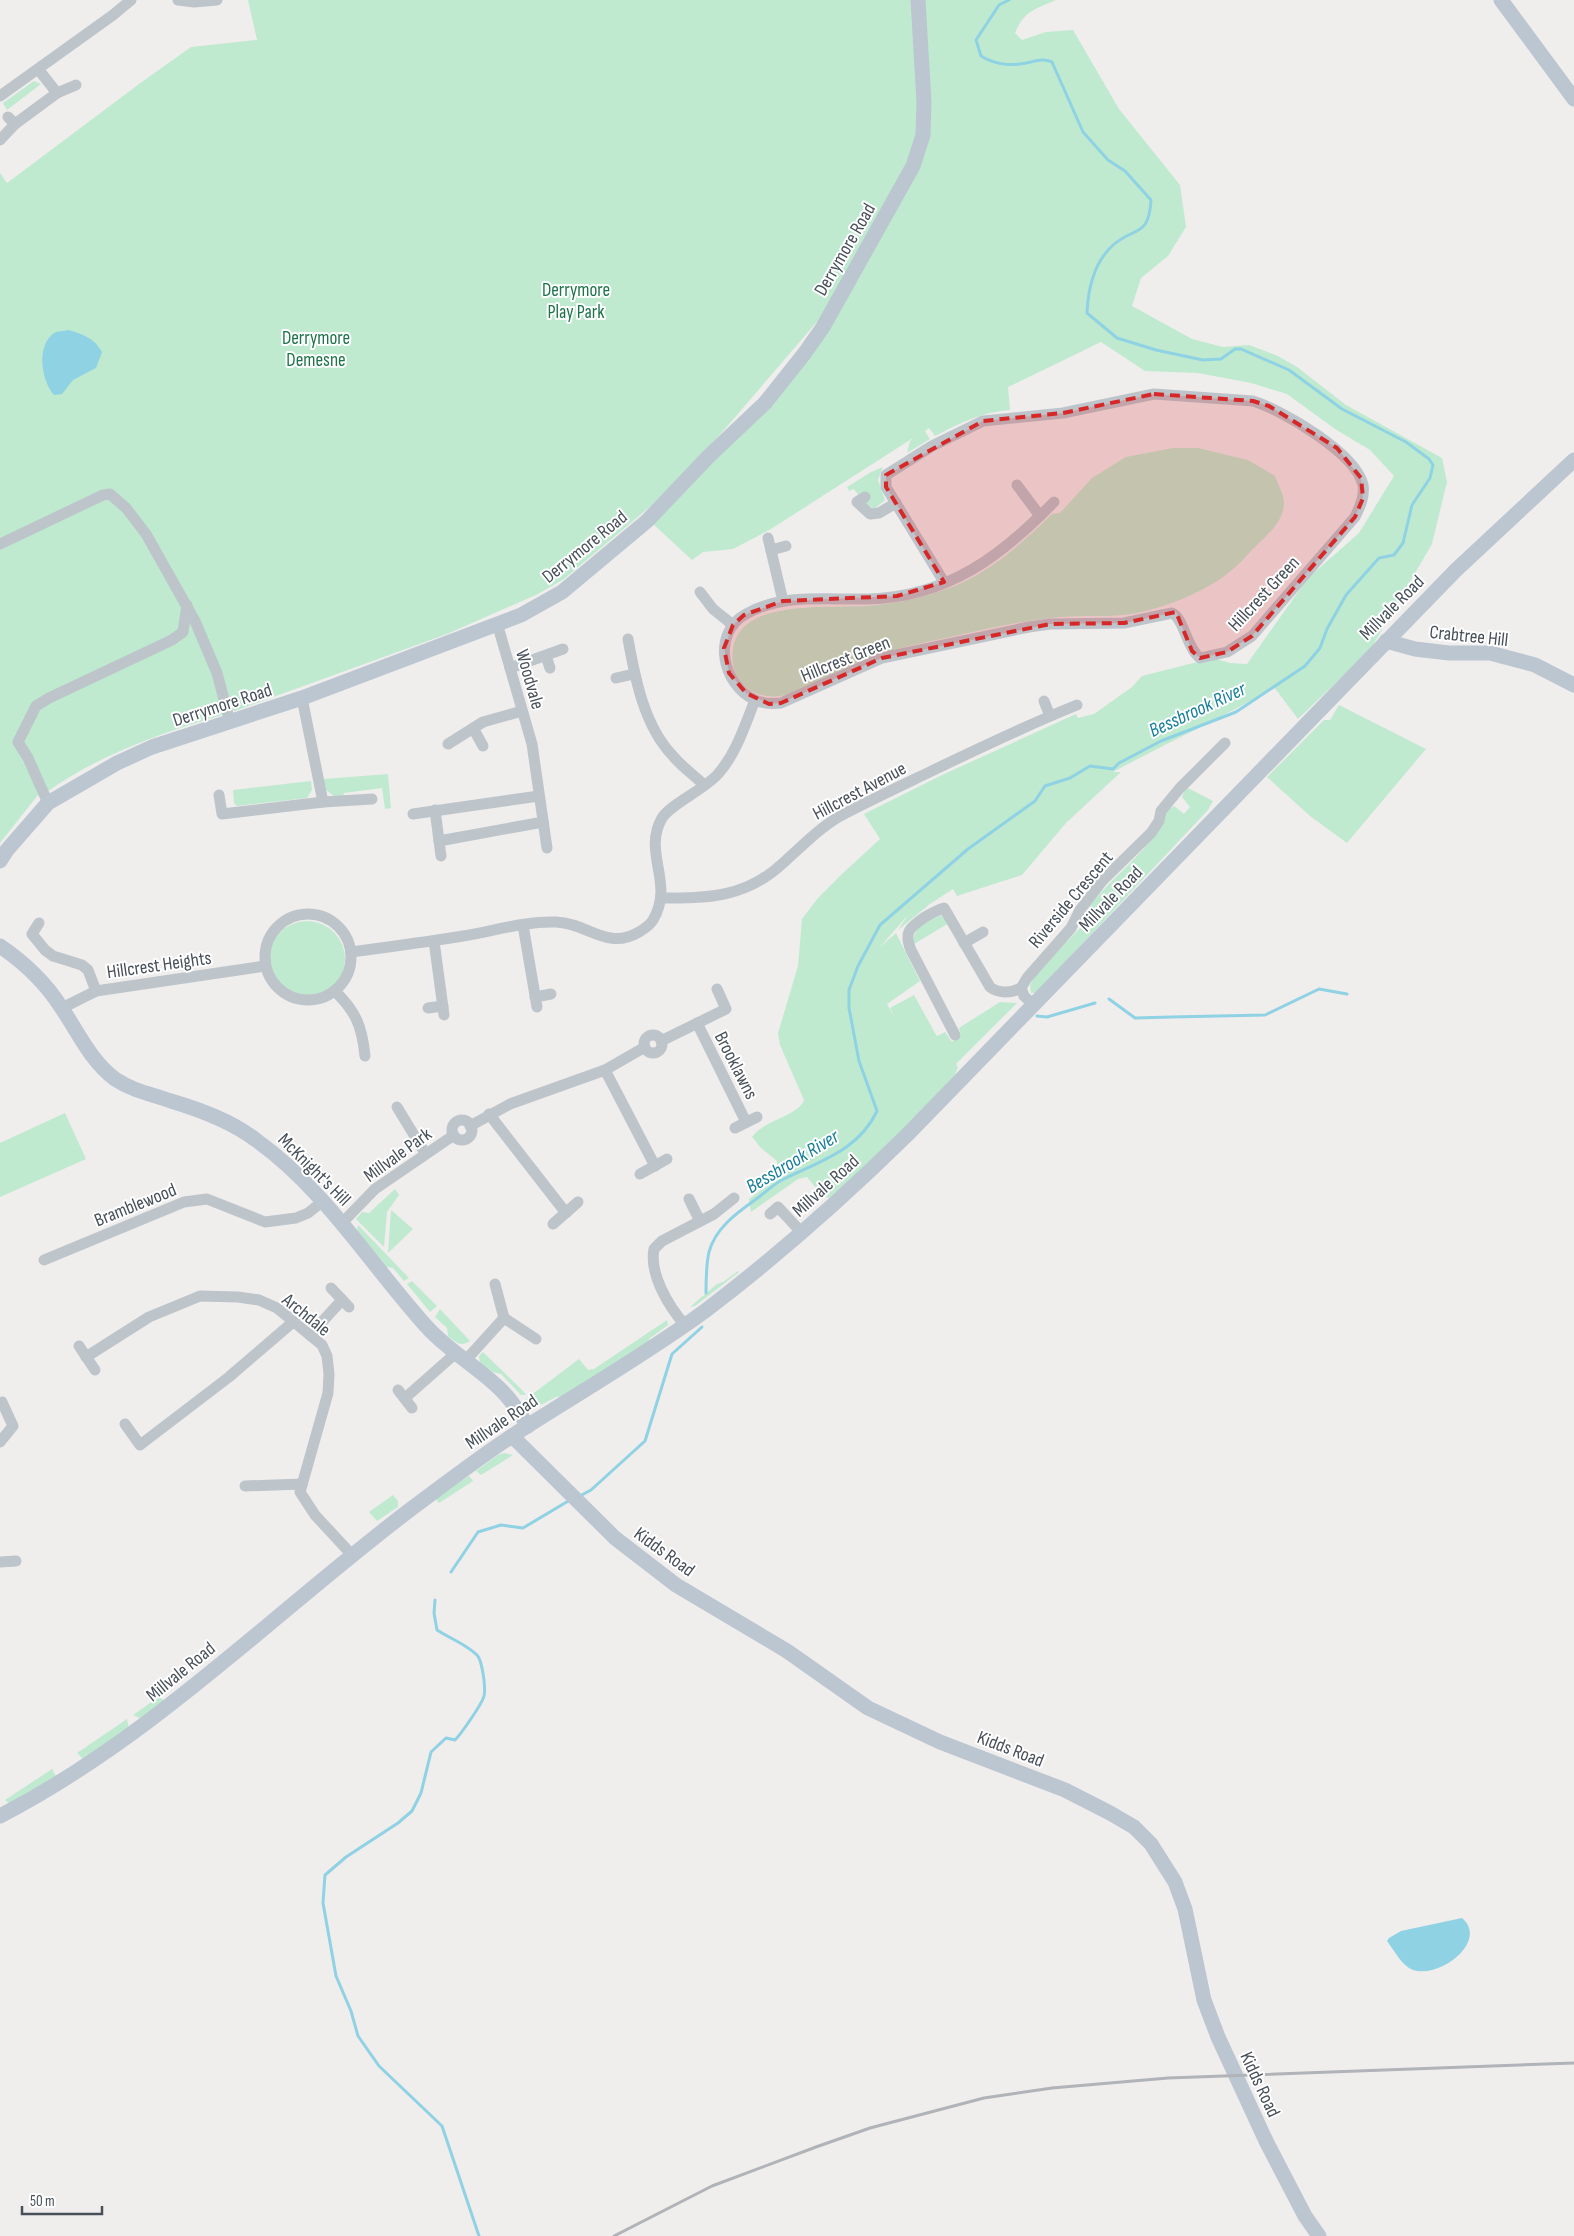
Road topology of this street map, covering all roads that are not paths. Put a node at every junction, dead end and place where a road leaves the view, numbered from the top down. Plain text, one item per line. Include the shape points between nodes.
1 (131, 0) edge
2 (178, 0) edge
3 (218, 0) edge
4 (918, 0) edge
5 (1500, 0) edge
6 (38, 69) junction
7 (76, 84) dead end
8 (57, 93) junction
9 (0, 96) edge
10 (1574, 99) edge
11 (0, 140) edge
12 (1574, 460) edge
13 (1017, 485) dead end
14 (865, 497) dead end
15 (1054, 502) dead end
16 (896, 503) junction
17 (1040, 516) junction
18 (768, 538) dead end
19 (0, 544) edge
20 (786, 546) dead end
21 (771, 550) junction
22 (944, 582) junction
23 (700, 592) dead end
24 (783, 601) junction
25 (186, 605) junction
26 (497, 623) junction
27 (733, 625) junction
28 (628, 639) dead end
29 (1386, 641) junction
30 (563, 649) dead end
31 (546, 656) junction
32 (510, 668) junction
33 (550, 668) dead end
34 (634, 674) junction
35 (616, 678) dead end
36 (1574, 685) edge
37 (302, 698) junction
38 (755, 700) junction
39 (1044, 701) dead end
40 (1077, 705) dead end
41 (522, 711) junction
42 (1050, 716) junction
43 (230, 722) junction
44 (473, 728) junction
45 (1225, 743) dead end
46 (448, 744) dead end
47 (483, 746) dead end
48 (704, 785) junction
49 (219, 794) dead end
50 (539, 796) junction
51 (372, 799) dead end
52 (323, 802) junction
53 (48, 803) junction
54 (435, 810) junction
55 (413, 814) dead end
56 (543, 822) junction
57 (440, 841) junction
58 (548, 848) dead end
59 (441, 856) dead end
60 (0, 861) edge
61 (662, 898) junction
62 (39, 923) dead end
63 (523, 925) junction
64 (982, 932) dead end
65 (434, 940) junction
66 (964, 943) junction
67 (0, 946) edge
68 (351, 952) junction
69 (265, 966) junction
70 (1021, 988) junction
71 (717, 989) dead end
72 (96, 991) junction
73 (335, 991) junction
74 (551, 994) dead end
75 (1034, 1005) junction
76 (62, 1008) junction
77 (428, 1008) dead end
78 (696, 1023) junction
79 (955, 1035) dead end
80 (365, 1056) dead end
81 (605, 1070) junction
82 (396, 1107) dead end
83 (489, 1114) junction
84 (757, 1116) dead end
85 (746, 1122) junction
86 (735, 1128) dead end
87 (425, 1154) junction
88 (667, 1159) dead end
89 (655, 1166) junction
90 (640, 1174) dead end
91 (734, 1198) dead end
92 (689, 1199) dead end
93 (322, 1202) junction
94 (578, 1202) dead end
95 (566, 1213) junction
96 (770, 1214) dead end
97 (700, 1221) junction
98 (341, 1224) junction
99 (552, 1224) dead end
100 (802, 1233) junction
101 (44, 1260) dead end
102 (494, 1284) dead end
103 (332, 1288) dead end
104 (504, 1318) junction
105 (293, 1322) junction
106 (685, 1325) junction
107 (310, 1335) junction
108 (536, 1339) dead end
109 (78, 1346) dead end
110 (86, 1357) junction
111 (460, 1357) junction
112 (95, 1370) dead end
113 (405, 1399) dead end
114 (2, 1402) dead end
115 (124, 1424) dead end
116 (528, 1426) junction
117 (512, 1436) junction
118 (0, 1442) edge
119 (258, 1473) dead end
120 (302, 1484) junction
121 (258, 1485) junction
122 (245, 1486) dead end
123 (352, 1555) junction
124 (16, 1561) dead end
125 (0, 1562) edge
126 (0, 1816) edge
127 (1319, 2236) edge

1 - 6 street
2 - 3 street
4 - 26 main road, Derrymore Road via 923,135 913,166 814,340 765,403 626,540 562,592 521,615
5 - 10 main road
6 - 8 street
6 - 9 street
7 - 8 street
8 - 11 street via 12,121
12 - 29 main road, Millvale Road via 1456,570
13 - 17 street
14 - 16 street via 857,502 870,514 879,513
15 - 17 street
16 - 22 street, Hillcrest Green
16 - 38 street, Hillcrest Green via 886,487 886,475 938,443 983,421 1063,412 1170,393 1253,401 1268,406 1337,448 1353,466 1364,486 1355,518 1252,636 1227,652 1200,658 1192,651 1179,619 1172,613 1124,622 1050,624 1002,631 882,658 781,703
17 - 22 street via 994,557
18 - 21 street
19 - 25 street via 110,494 126,508 146,534
20 - 21 street
21 - 24 street
22 - 24 street via 897,596
23 - 27 street via 713,609
24 - 27 street via 744,615
25 - 43 street via 217,673
25 - 53 street via 183,632 172,640 36,706 18,742
26 - 32 street, Woodvale
26 - 37 main road, Derrymore Road
27 - 38 street via 725,642 725,660 735,683
28 - 34 street
29 - 36 main road, Crabtree Hill via 1449,654 1490,653 1536,665
29 - 75 main road, Millvale Road
30 - 31 street
31 - 32 street
31 - 33 street
32 - 41 street, Woodvale
34 - 35 street
34 - 48 street via 661,742
37 - 43 main road, Derrymore Road
37 - 52 street
38 - 48 street via 726,763
39 - 42 street
40 - 42 street, Hillcrest Avenue
41 - 44 street
41 - 50 street, Woodvale via 532,744
42 - 61 street, Hillcrest Avenue via 838,817 754,884 709,898
43 - 53 main road, Derrymore Road via 117,762
44 - 46 street
44 - 47 street
45 - 70 street, Riverside Crescent via 1180,788 1150,833 1104,880 1080,910 1071,928 1026,978
48 - 61 street via 665,814 658,826 656,850
49 - 52 street via 222,814
50 - 54 street
50 - 56 street, Woodvale
51 - 52 street
53 - 60 main road, Derrymore Road
54 - 55 street
54 - 57 street
56 - 57 street
56 - 58 street, Woodvale
57 - 59 street
61 - 63 street via 652,922 631,937 604,938 558,922
62 - 72 street via 32,934 36,940 53,956 82,964 88,970
63 - 65 street
63 - 74 street via 536,1002
64 - 66 street
65 - 68 street
65 - 77 street via 444,1010
66 - 70 street via 994,990 1013,992
66 - 79 street via 944,908 910,927 908,935 911,950
67 - 76 main road, McKnight's Hill via 40,978
68 - 69 street via 348,938 334,922 315,913 301,913 276,926 264,952
68 - 73 street via 345,980
69 - 72 street, Hillcrest Heights
69 - 73 street via 275,986 293,998 315,1000
70 - 75 street
71 - 78 street, Brooklawns via 726,1009
72 - 76 street, Hillcrest Heights
73 - 80 street via 350,1006 358,1023
75 - 100 main road, Millvale Road via 900,1142
76 - 93 main road, McKnight's Hill via 99,1065 116,1079 137,1092 198,1109 256,1139 288,1165
78 - 81 street, Brooklawns via 661,1041 658,1051 652,1052 645,1047
78 - 85 street, Brooklawns
81 - 83 street
81 - 89 street
82 - 87 street
83 - 87 street, Millvale Park via 470,1126 468,1138 462,1140 454,1135
83 - 95 street
84 - 85 street
85 - 86 street
87 - 98 street, Millvale Park via 374,1189
88 - 89 street
89 - 90 street
91 - 97 street
92 - 97 street
93 - 98 main road, McKnight's Hill
93 - 101 street, Bramblewood via 296,1218 265,1222 208,1199 184,1202
94 - 95 street
95 - 99 street
96 - 100 street via 778,1207
97 - 106 street via 662,1241 652,1256 657,1277
98 - 111 main road, McKnight's Hill via 427,1327
100 - 106 main road, Millvale Road
102 - 104 street
103 - 107 street via 345,1304
104 - 108 street
104 - 111 street
105 - 107 street, Archdale
105 - 110 street, Archdale via 277,1308 259,1300 238,1296 200,1296 149,1317
105 - 115 street via 229,1377 140,1445
106 - 116 main road, Millvale Road
107 - 120 street, Archdale via 322,1345 329,1374 322,1418
109 - 110 street
110 - 112 street
111 - 113 street
111 - 116 main road, McKnight's Hill via 503,1392
114 - 118 street via 13,1426
116 - 117 main road, Millvale Road
117 - 123 main road, Millvale Road
117 - 127 main road, Kidds Road via 615,1538 676,1585 788,1652 868,1708 940,1742 1065,1790 1134,1828 1151,1844 1175,1882 1185,1909 1204,2000 1218,2037 1267,2143
119 - 121 street
120 - 121 street
120 - 123 street via 300,1492 304,1501
121 - 122 street
123 - 126 main road, Millvale Road via 143,1727 62,1782
124 - 125 street

